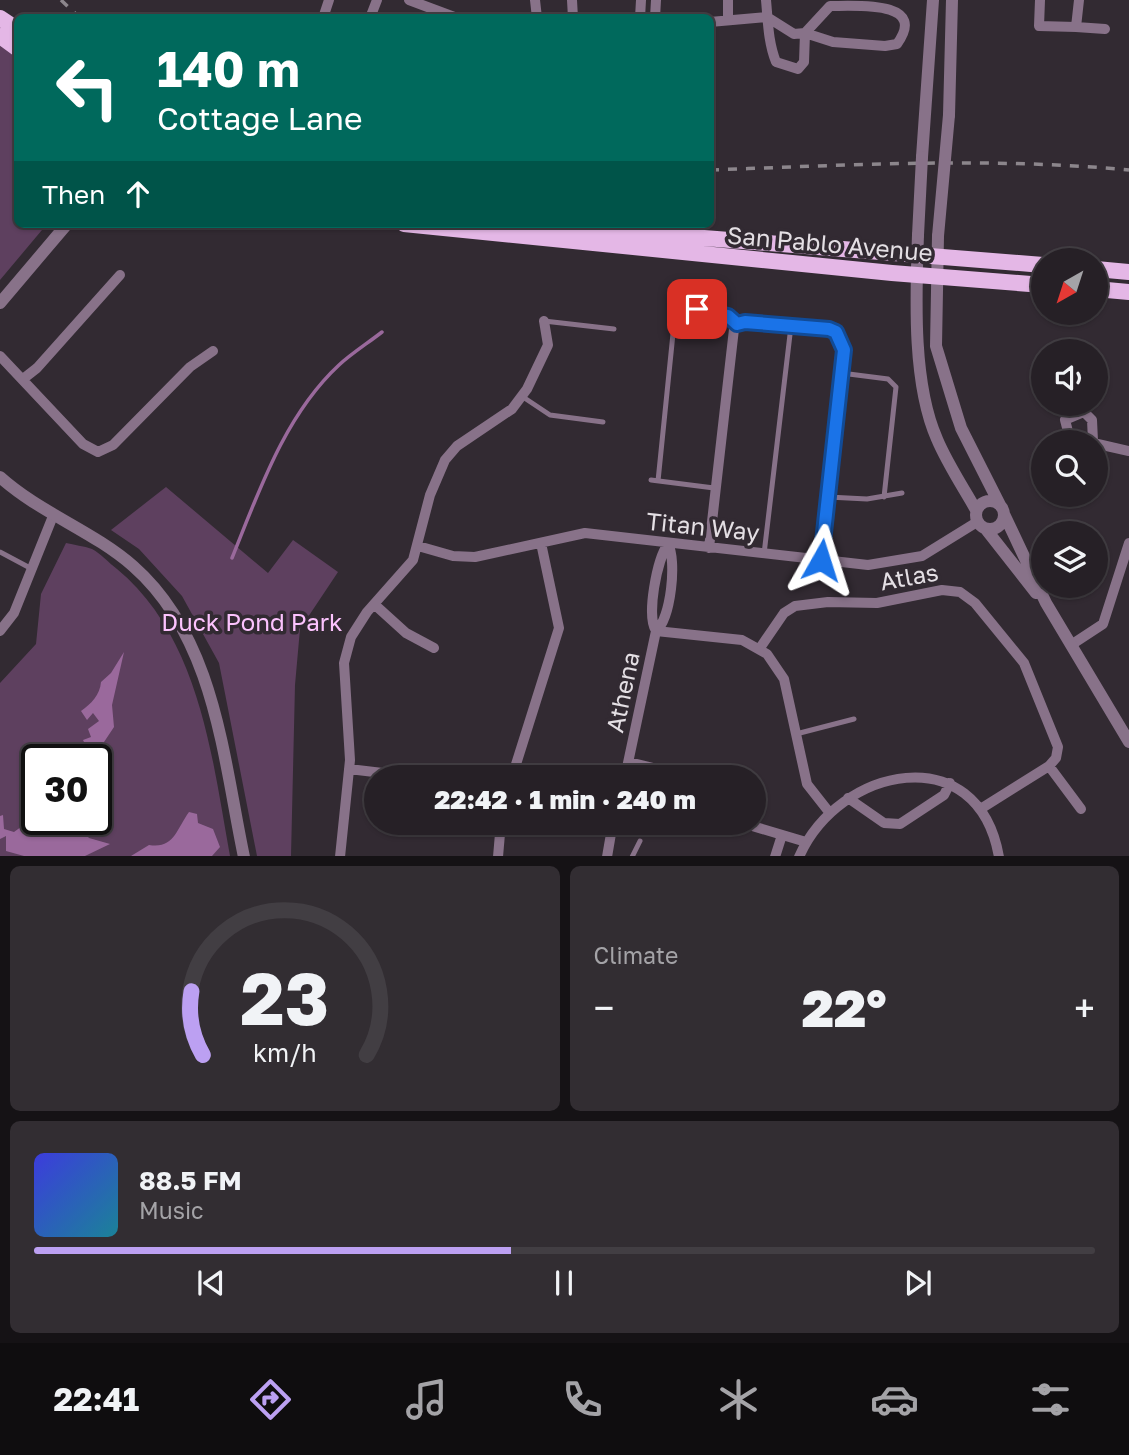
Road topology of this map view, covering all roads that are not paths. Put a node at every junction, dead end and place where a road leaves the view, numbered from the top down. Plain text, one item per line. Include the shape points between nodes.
1 (409, 0) edge
2 (728, 0) edge
3 (766, 0) edge
4 (933, 0) edge
5 (952, 0) edge
6 (1040, 0) edge
7 (1079, 0) edge
8 (446, 14) edge
9 (767, 17) junction
10 (728, 20) junction
11 (714, 22) edge
12 (1076, 27) junction
13 (1105, 29) dead end
14 (804, 33) junction
15 (64, 228) edge
16 (444, 228) edge
17 (578, 228) edge
18 (917, 256) junction
19 (937, 257) junction
20 (1031, 264) edge
21 (1108, 270) edge
22 (1129, 272) edge
23 (120, 275) dead end
24 (916, 275) junction
25 (937, 275) junction
26 (1031, 284) edge
27 (1108, 290) edge
28 (1129, 292) edge
29 (0, 303) edge
30 (544, 321) joint
31 (737, 324) junction
32 (791, 326) junction
33 (614, 329) dead end
34 (213, 351) dead end
35 (0, 356) edge
36 (841, 373) junction
37 (23, 379) junction
38 (523, 397) junction
39 (603, 422) dead end
40 (1068, 430) edge
41 (1091, 430) edge
42 (1108, 447) edge
43 (1129, 452) edge
44 (0, 477) edge
45 (714, 488) junction
46 (902, 493) dead end
47 (828, 497) junction
48 (884, 497) junction
49 (1002, 510) junction
50 (53, 516) junction
51 (979, 520) junction
52 (541, 543) junction
53 (1129, 543) edge
54 (668, 544) junction
55 (418, 546) junction
56 (709, 548) junction
57 (0, 552) edge
58 (764, 554) junction
59 (821, 560) junction
60 (32, 569) junction
61 (1045, 603) junction
62 (374, 604) junction
63 (2, 627) edge
64 (656, 631) junction
65 (1071, 645) junction
66 (433, 648) dead end
67 (760, 648) junction
68 (854, 719) dead end
69 (796, 734) junction
70 (1129, 742) edge
71 (629, 762) junction
72 (516, 765) edge
73 (628, 765) edge
74 (641, 765) edge
75 (1049, 766) junction
76 (349, 769) junction
77 (364, 771) edge
78 (950, 783) junction
79 (848, 799) junction
80 (982, 808) junction
81 (1081, 809) dead end
82 (829, 812) junction
83 (766, 830) edge
84 (500, 835) edge
85 (611, 835) edge
86 (782, 835) junction
87 (640, 841) dead end
88 (806, 842) junction
89 (244, 856) edge
90 (340, 856) edge
91 (498, 856) edge
92 (607, 856) edge
93 (632, 856) edge
94 (775, 856) edge
95 (799, 856) edge
96 (999, 856) edge

1 - 8 street
2 - 10 street
3 - 9 street
4 - 18 street, bridge
5 - 19 street, bridge via 949,115
6 - 12 street via 1039,26
7 - 12 street
9 - 10 street
9 - 14 street via 794,34
9 - 14 street via 776,62 798,69 804,62
10 - 11 street
12 - 13 street
14 - 14 street via 830,6 892,9 906,21 897,44 886,46 834,42
15 - 29 street
16 - 24 main road, San Pablo Avenue
17 - 18 main road, San Pablo Avenue
18 - 19 main road, San Pablo Avenue
18 - 24 street
19 - 20 main road, San Pablo Avenue
19 - 25 street
21 - 22 main road
23 - 37 street
24 - 25 main road, San Pablo Avenue
24 - 51 street via 917,334 936,438
25 - 26 main road, San Pablo Avenue
25 - 49 street via 936,346 943,376 961,428
27 - 28 main road
30 - 33 lane
30 - 38 street via 548,345
31 - 32 street
31 - 45 street
31 - 45 lane via 711,310 682,307 675,314 654,481
32 - 36 street via 836,332 844,350
32 - 58 lane
34 - 37 street via 190,367 113,445 98,452 83,444
35 - 37 street
36 - 47 street
36 - 48 lane via 888,379 896,387
38 - 39 lane via 550,415
38 - 55 street via 445,460 430,495
40 - 41 street via 1065,419 1084,412 1092,420
42 - 43 street
44 - 50 street
45 - 56 street
46 - 48 lane
47 - 48 lane
47 - 59 street
49 - 51 street via 998,527
49 - 51 street via 987,501
49 - 61 street
50 - 60 street
50 - 89 street via 134,567 177,619 208,688
51 - 59 street, Titan Way via 914,559 868,565
51 - 61 street
52 - 54 street, Titan Way via 585,533
52 - 55 street, Titan Way via 475,557
52 - 72 street via 559,628
53 - 65 street via 1102,624
54 - 56 street, Titan Way
54 - 64 street, Athena via 659,560 652,622
55 - 62 street via 408,568
56 - 58 street, Titan Way
57 - 60 lane
58 - 59 street, Titan Way
60 - 63 street via 14,613
61 - 65 street
62 - 66 street via 406,634
62 - 76 street via 359,622 346,652
64 - 67 street via 735,638
64 - 71 street, Athena
65 - 70 street
67 - 69 street via 785,679
67 - 75 street, Atlas via 794,606 877,603 948,589 960,592 1020,657 1032,678 1058,740 1058,753
68 - 69 lane
69 - 82 street via 807,784
71 - 73 street, Athena
71 - 74 street, Athena
75 - 80 street
75 - 81 street
76 - 77 street
76 - 90 street
78 - 79 street via 903,778 874,785
78 - 79 street via 944,795 900,824 884,823
78 - 80 street
79 - 82 street
80 - 96 street
82 - 88 street
83 - 86 street
84 - 91 street
85 - 92 street
86 - 88 street
86 - 94 street
87 - 93 lane
88 - 95 street

